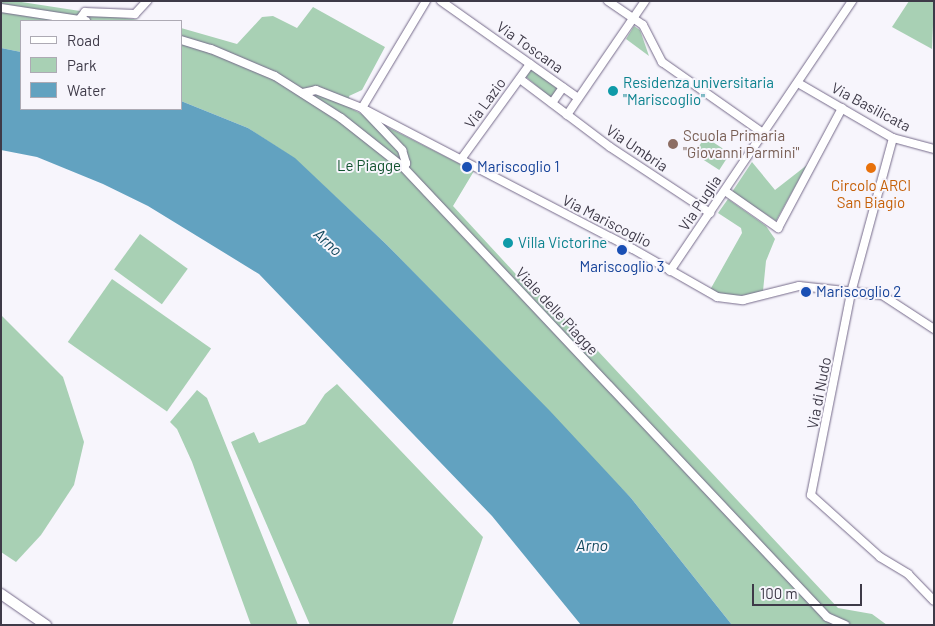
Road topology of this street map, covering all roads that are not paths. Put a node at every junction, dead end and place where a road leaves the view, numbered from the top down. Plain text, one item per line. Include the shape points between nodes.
1 (146, 1) edge
2 (426, 1) edge
3 (441, 1) edge
4 (608, 1) edge
5 (644, 1) edge
6 (852, 1) edge
7 (1, 8) edge
8 (633, 18) junction
9 (76, 20) edge
10 (82, 20) edge
11 (182, 40) edge
12 (530, 64) junction
13 (520, 79) junction
14 (798, 83) junction
15 (563, 87) junction
16 (303, 92) junction
17 (578, 98) junction
18 (552, 103) junction
19 (362, 108) junction
20 (842, 108) junction
21 (567, 115) junction
22 (763, 134) junction
23 (893, 138) junction
24 (934, 149) edge
25 (462, 158) junction
26 (404, 168) junction
27 (725, 190) junction
28 (710, 213) junction
29 (670, 271) junction
30 (851, 293) junction
31 (934, 329) edge
32 (1, 594) edge
33 (934, 601) edge
34 (829, 621) edge
35 (46, 625) edge
36 (845, 625) edge

1 - 10 street via 135,14 85,12
2 - 19 street
3 - 12 street, Via Toscana
4 - 8 street
5 - 8 street
6 - 14 street, Via Puglia
7 - 9 street
8 - 17 street
8 - 22 street via 644,28 660,60
11 - 16 street, Viale delle Piagge via 240,60
12 - 13 street, Via Lazio
12 - 15 street, Via Toscana
13 - 18 street, Via Umbria
13 - 25 street, Via Lazio
14 - 20 street, Via Basilicata
14 - 22 street, Via Puglia
15 - 17 street, Via Toscana
15 - 18 street
16 - 19 street, Via Mariscoglio via 316,90
16 - 26 street, Viale delle Piagge
17 - 21 street
18 - 21 street, Via Umbria
19 - 25 street, Via Mariscoglio
19 - 26 street via 402,150 406,163
20 - 23 street, Via Basilicata
20 - 27 street via 778,228
21 - 28 street, Via Umbria via 626,159
22 - 27 street, Via Puglia
23 - 24 street, Via Basilicata
23 - 30 street, Via di Nudo
25 - 29 street, Via Mariscoglio
26 - 34 street, Viale delle Piagge
27 - 28 street, Via Puglia
28 - 29 street, Via Puglia
29 - 30 street, Via Mariscoglio via 726,300 743,300 799,286
30 - 31 street, Via Mariscoglio via 890,298
30 - 33 street, Via di Nudo via 811,495 880,557 908,574
32 - 35 main road
34 - 36 street, Viale delle Piagge

